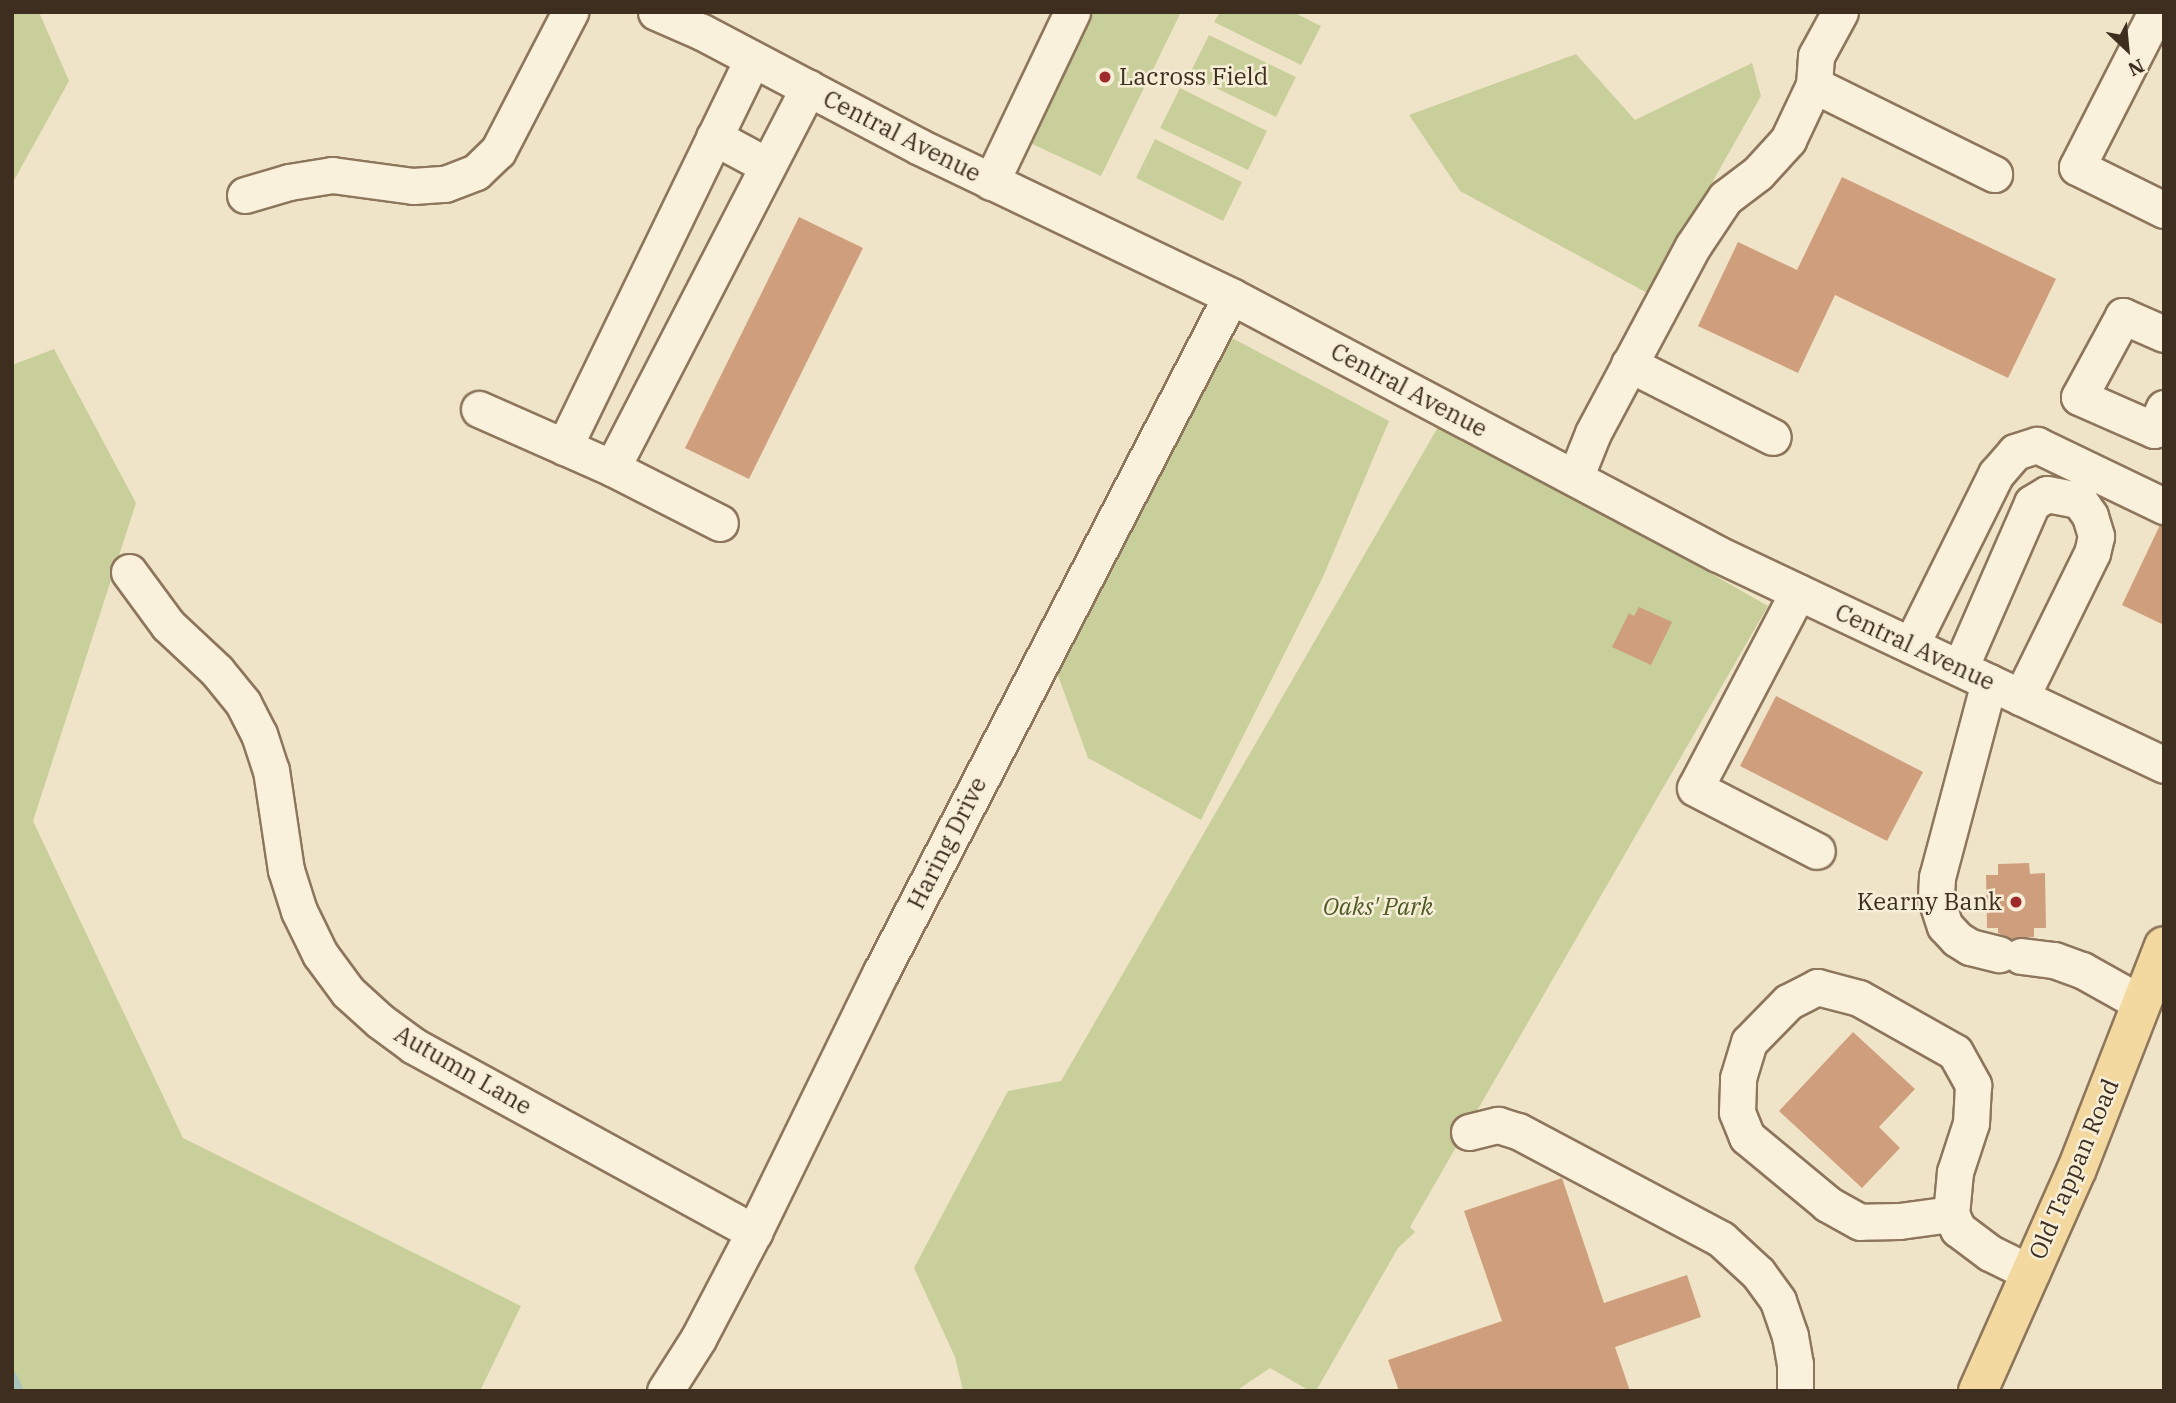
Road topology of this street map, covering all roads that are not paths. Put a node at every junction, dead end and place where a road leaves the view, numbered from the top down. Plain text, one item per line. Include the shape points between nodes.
1 (570, 12) edge
2 (656, 12) edge
3 (1072, 12) edge
4 (1840, 12) edge
5 (2156, 12) edge
6 (707, 22) edge
7 (752, 59) junction
8 (1814, 85) junction
9 (808, 88) junction
10 (714, 137) junction
11 (768, 166) junction
12 (1994, 174) dead end
13 (991, 181) junction
14 (245, 195) dead end
15 (2161, 201) edge
16 (643, 283) junction
17 (1231, 296) junction
18 (694, 309) junction
19 (2164, 334) edge
20 (1629, 364) junction
21 (2164, 408) edge
22 (479, 409) dead end
23 (1773, 437) dead end
24 (564, 447) junction
25 (612, 468) junction
26 (1575, 478) junction
27 (2164, 506) edge
28 (720, 523) dead end
29 (129, 572) dead end
30 (1798, 592) junction
31 (1912, 645) junction
32 (1974, 675) junction
33 (2021, 697) junction
34 (2164, 765) edge
35 (1816, 852) dead end
36 (2164, 946) edge
37 (2141, 1003) junction
38 (1469, 1132) dead end
39 (1951, 1214) junction
40 (754, 1232) junction
41 (2031, 1273) junction
42 (665, 1391) edge
43 (1795, 1391) edge
44 (1978, 1391) edge

1 - 14 street via 498,151 476,172 445,184 413,186 332,175
2 - 6 street, Central Avenue
3 - 13 street
4 - 8 street via 1816,56
5 - 15 street via 2077,167
6 - 7 street, Central Avenue
7 - 9 street, Central Avenue
7 - 10 street
8 - 12 street
8 - 20 street via 1788,140 1758,173 1725,198 1699,237
9 - 11 street
9 - 13 street, Central Avenue
10 - 11 street
10 - 16 street
11 - 18 street
13 - 17 street, Central Avenue
16 - 18 street
16 - 24 street
17 - 26 street, Central Avenue
17 - 40 street, Haring Drive via 881,972
18 - 25 street
19 - 21 street via 2123,316 2079,397 2154,430
20 - 23 street
20 - 26 street
22 - 24 street
24 - 25 street
25 - 28 street
26 - 30 street, Central Avenue
27 - 31 street via 2037,445 2015,452 1996,474
29 - 40 street, Autumn Lane via 168,625 218,671 259,734 271,770 286,870 299,911 320,954 348,992 414,1046
30 - 31 street, Central Avenue
30 - 35 street via 1695,788
31 - 32 street, Central Avenue
32 - 33 street, Central Avenue
32 - 33 street via 2032,503 2048,494 2079,500 2096,536 2092,553
32 - 37 street via 1937,877 1940,915 1957,939 1970,947 2054,960
33 - 34 street, Central Avenue
36 - 37 main road, Old Tappan Road
37 - 41 main road, Old Tappan Road
38 - 43 street via 1498,1125 1518,1131 1721,1239 1758,1273 1778,1301 1790,1336
39 - 39 street via 1955,1172 1971,1123 1973,1085 1955,1052 1859,998 1817,987 1788,1002 1749,1042 1738,1078 1737,1112 1747,1137 1828,1203 1860,1222
39 - 41 street via 1958,1229 1990,1253
40 - 42 street, Haring Drive
41 - 44 main road, Old Tappan Road

